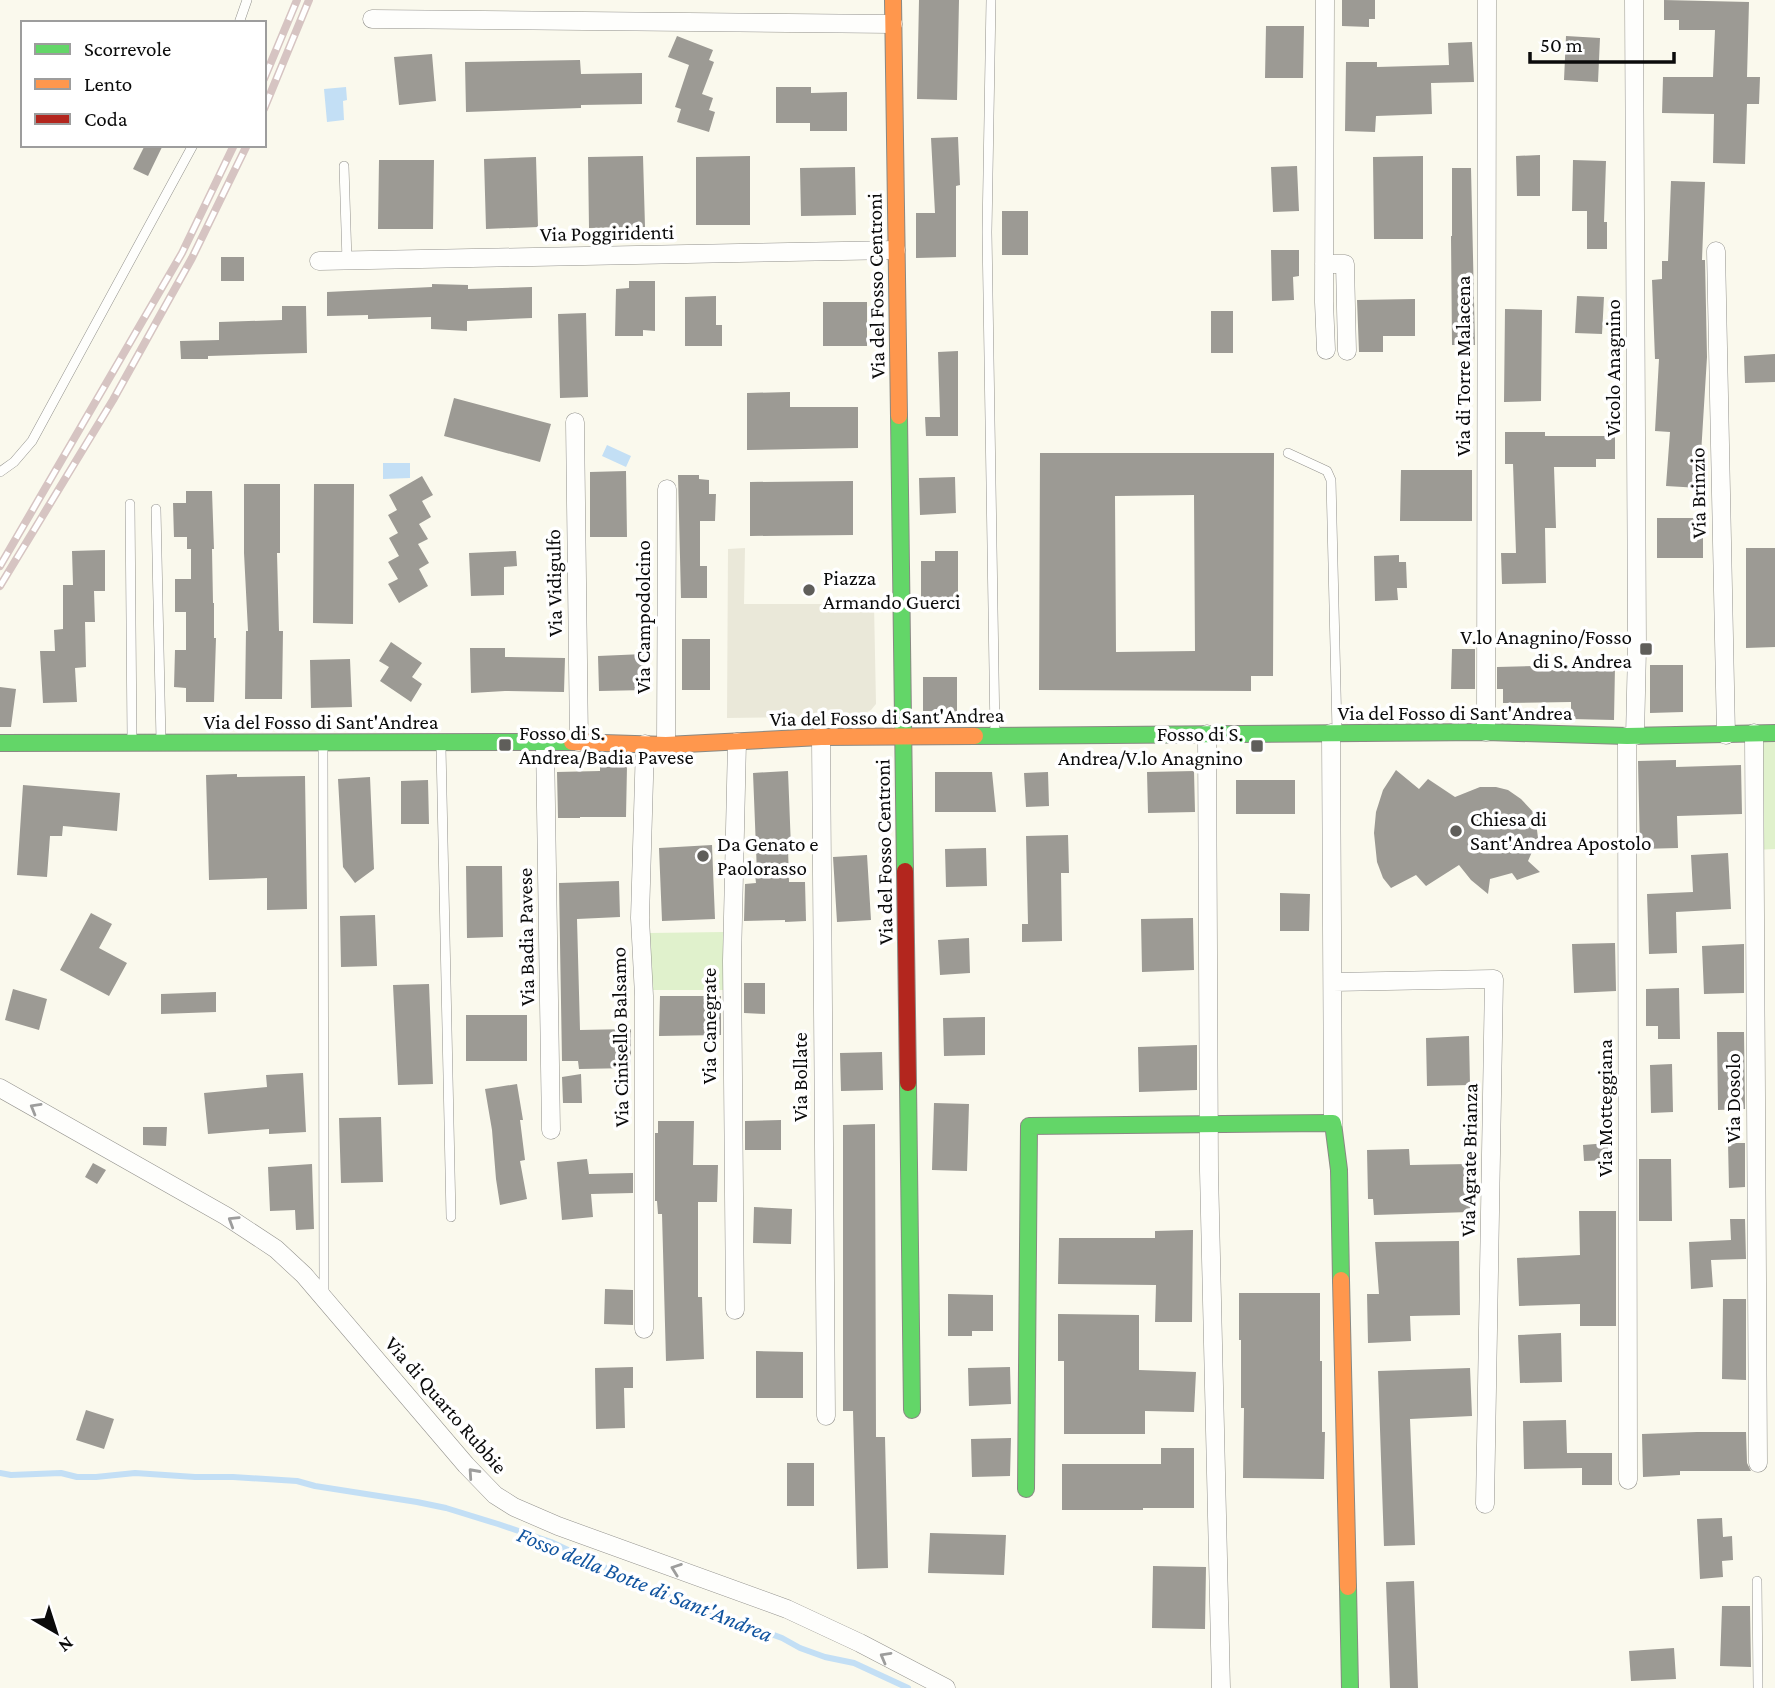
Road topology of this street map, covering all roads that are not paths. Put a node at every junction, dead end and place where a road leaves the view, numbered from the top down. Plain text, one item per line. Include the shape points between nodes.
1 (247, 0) edge
2 (893, 0) edge
3 (991, 0) edge
4 (1325, 0) edge
5 (1486, 0) edge
6 (1634, 0) edge
7 (372, 19) dead end
8 (240, 21) edge
9 (893, 24) junction
10 (192, 147) edge
11 (344, 166) dead end
12 (896, 250) junction
13 (1716, 251) dead end
14 (319, 261) dead end
15 (347, 261) junction
16 (1324, 264) junction
17 (1326, 350) dead end
18 (1347, 351) dead end
19 (575, 422) dead end
20 (1289, 453) dead end
21 (0, 472) edge
22 (667, 489) dead end
23 (130, 504) dead end
24 (156, 509) dead end
25 (1486, 732) junction
26 (1334, 733) junction
27 (1754, 733) junction
28 (1775, 733) edge
29 (1207, 734) junction
30 (1726, 735) junction
31 (903, 736) junction
32 (996, 736) junction
33 (1631, 736) junction
34 (821, 737) junction
35 (441, 742) junction
36 (545, 742) junction
37 (737, 742) junction
38 (0, 743) edge
39 (132, 743) junction
40 (161, 743) junction
41 (323, 743) junction
42 (579, 743) junction
43 (645, 744) junction
44 (666, 745) junction
45 (1333, 982) junction
46 (0, 1088) edge
47 (1209, 1123) junction
48 (1333, 1123) junction
49 (551, 1130) dead end
50 (451, 1217) dead end
51 (324, 1298) junction
52 (734, 1310) dead end
53 (645, 1329) dead end
54 (912, 1410) dead end
55 (826, 1416) dead end
56 (1758, 1463) dead end
57 (1628, 1480) dead end
58 (1026, 1489) dead end
59 (1485, 1504) dead end
60 (1757, 1581) dead end
61 (946, 1688) edge
62 (1221, 1688) edge
63 (1350, 1688) edge
64 (1758, 1688) edge

1 - 8 lane
2 - 9 street, Via del Fosso Centroni
3 - 32 lane via 987,232
4 - 16 street
5 - 25 street, Via di Torre Malacena
6 - 33 street, Vicolo Anagnino via 1637,649
7 - 9 street
9 - 12 street, Via del Fosso Centroni
10 - 21 lane via 32,441
11 - 15 lane
12 - 15 street, Via Poggiridenti
12 - 31 street, Via del Fosso Centroni
13 - 30 street, Via Brinzio
14 - 15 street, Via Poggiridenti
16 - 17 street
16 - 18 street via 1345,264
19 - 42 street, Via Vidigulfo
20 - 26 lane via 1327,471 1331,480
22 - 44 street, Via Campodolcino
23 - 39 lane
24 - 40 lane
25 - 26 street, Via del Fosso di Sant'Andrea
25 - 33 street, Via del Fosso di Sant'Andrea
26 - 29 street, Via del Fosso di Sant'Andrea
26 - 45 street
27 - 28 street, Via del Fosso di Sant'Andrea
27 - 30 street, Via del Fosso di Sant'Andrea
27 - 56 street, Via Dosolo
29 - 32 street, Via del Fosso di Sant'Andrea
29 - 47 street
30 - 33 street, Via del Fosso di Sant'Andrea
31 - 32 street, Via del Fosso di Sant'Andrea
31 - 34 street, Via del Fosso di Sant'Andrea
31 - 54 street, Via del Fosso Centroni
33 - 57 street, Via Motteggiana
34 - 37 street, Via del Fosso di Sant'Andrea
34 - 55 street, Via Bollate
35 - 36 street, Via del Fosso di Sant'Andrea
35 - 41 street, Via del Fosso di Sant'Andrea
35 - 50 lane
36 - 42 street, Via del Fosso di Sant'Andrea
36 - 49 street, Via Badia Pavese
37 - 44 street, Via del Fosso di Sant'Andrea
37 - 52 street, Via Canegrate via 732,961
38 - 39 street, Via del Fosso di Sant'Andrea
39 - 40 street, Via del Fosso di Sant'Andrea
40 - 41 street, Via del Fosso di Sant'Andrea
41 - 51 lane
42 - 43 street, Via del Fosso di Sant'Andrea
43 - 44 street, Via del Fosso di Sant'Andrea
43 - 53 street, Via Cinisello Balsamo via 640,918
45 - 48 street
45 - 59 street, Via Agrate Brianza via 1494,979
51 -> 46 street, Via di Quarto Rubbie via 289,1260 250,1231
47 - 48 street
47 - 58 street via 1029,1126
47 - 62 street
48 - 63 street via 1339,1170
61 -> 51 street, Via di Quarto Rubbie via 787,1609 508,1504 438,1433
60 - 64 lane

